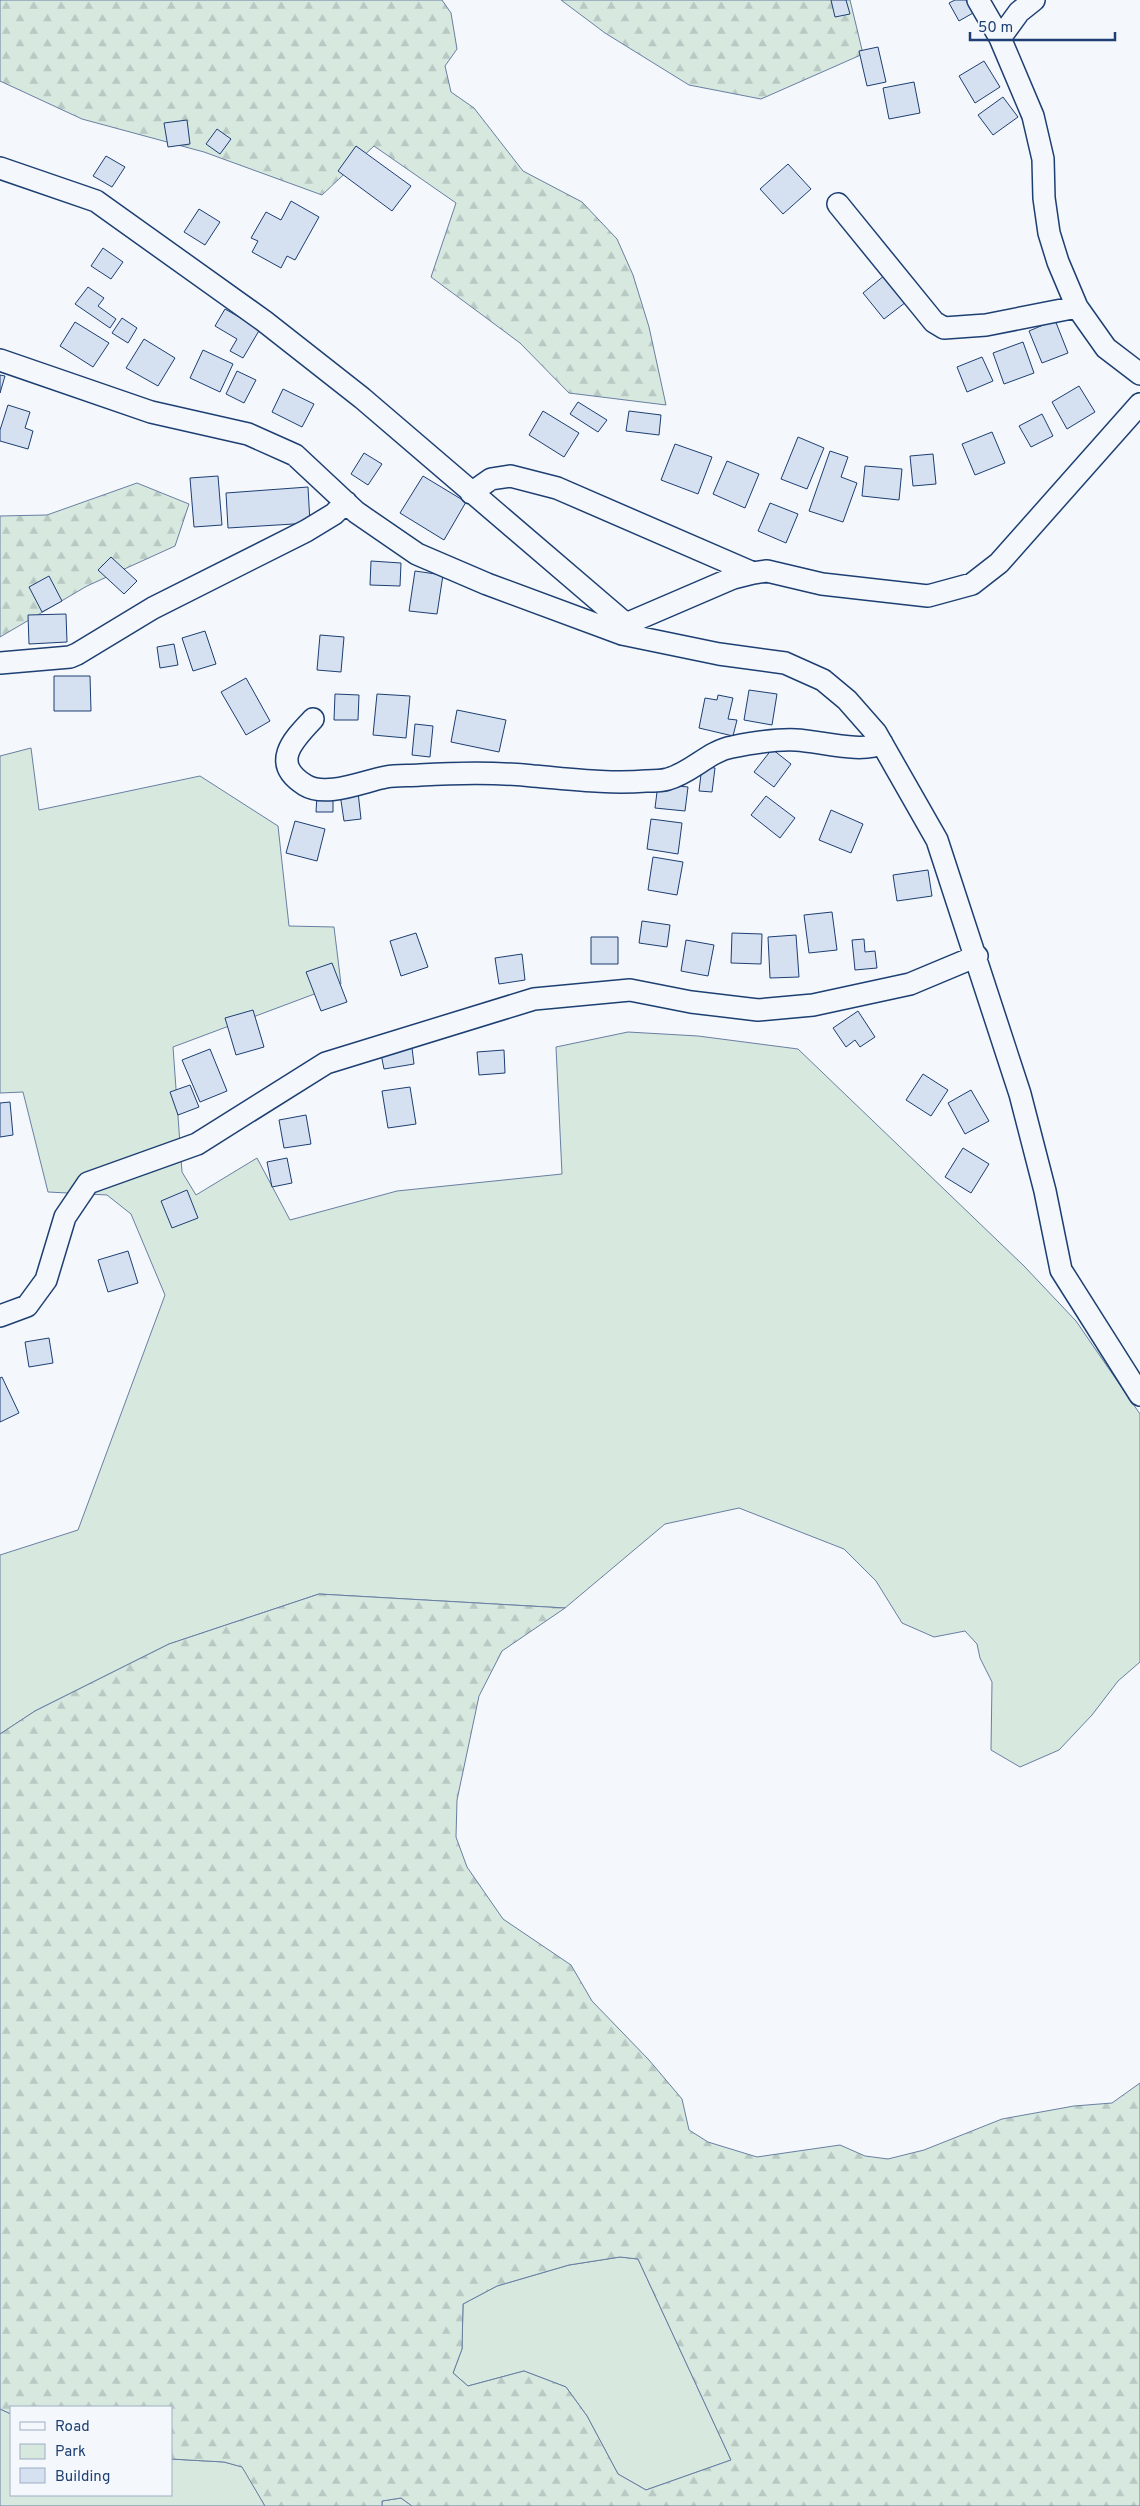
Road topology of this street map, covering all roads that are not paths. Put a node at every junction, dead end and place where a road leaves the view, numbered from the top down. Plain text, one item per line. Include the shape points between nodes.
1 (978, 0) edge
2 (1034, 0) edge
3 (1000, 38) junction
4 (0, 168) edge
5 (838, 204) dead end
6 (1077, 307) junction
7 (0, 360) edge
8 (1140, 374) edge
9 (1140, 404) edge
10 (471, 493) junction
11 (346, 502) junction
12 (753, 572) junction
13 (624, 629) junction
14 (0, 663) edge
15 (313, 719) dead end
16 (882, 743) junction
17 (976, 956) junction
18 (0, 1316) edge
19 (1140, 1395) edge

1 - 3 street
2 - 3 street via 1019,12
3 - 6 street via 1034,116 1043,159 1044,198 1050,234
4 - 10 street via 96,202 264,321 362,398
5 - 6 street via 934,322 944,328 986,325
6 - 8 street via 1106,348
7 - 11 street via 151,412 248,434 295,455
9 - 12 street via 999,563 972,584 928,596 822,584 767,571
10 - 12 street via 490,479 510,476 557,488
10 - 13 street
11 - 13 street via 417,554 487,584
11 - 14 street via 334,514 306,531 153,608 77,654
12 - 13 street via 733,578
13 - 16 street via 792,667 823,680 847,700
15 - 16 street via 286,753 287,765 292,775 307,786 331,789 352,787 386,777 431,775 531,775 633,782 668,779 730,747 794,740 862,747
16 - 17 street via 937,840
17 - 18 street via 910,984 813,1005 758,1010 690,1002 630,990 534,999 326,1063 197,1144 88,1183 65,1217 46,1280 27,1306
17 - 19 street via 1020,1094 1061,1270

